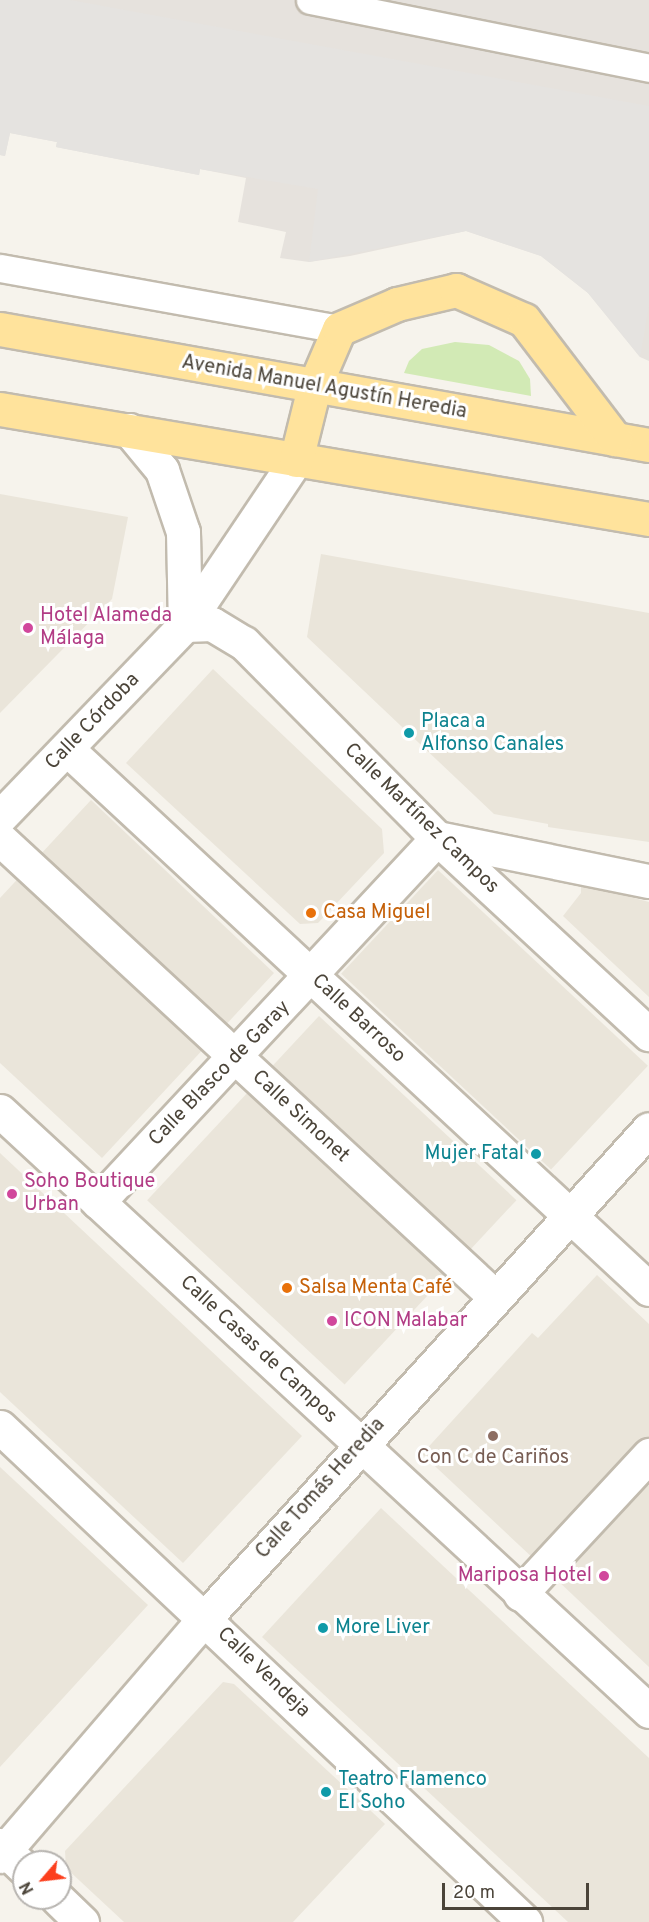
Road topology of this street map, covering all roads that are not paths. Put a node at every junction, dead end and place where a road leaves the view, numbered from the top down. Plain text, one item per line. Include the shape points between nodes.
1 (310, 0) edge
2 (649, 68) edge
3 (0, 268) edge
4 (0, 329) edge
5 (339, 329) junction
6 (314, 387) junction
7 (0, 409) edge
8 (129, 430) junction
9 (615, 439) junction
10 (649, 445) edge
11 (296, 460) junction
12 (649, 519) edge
13 (185, 625) junction
14 (67, 749) junction
15 (0, 817) edge
16 (437, 838) junction
17 (0, 839) edge
18 (649, 880) edge
19 (312, 976) junction
20 (649, 1034) edge
21 (235, 1058) junction
22 (0, 1111) edge
23 (649, 1129) edge
24 (98, 1202) junction
25 (569, 1214) junction
26 (649, 1289) edge
27 (494, 1296) junction
28 (0, 1426) edge
29 (360, 1446) junction
30 (647, 1461) edge
31 (520, 1594) junction
32 (205, 1618) junction
33 (649, 1711) edge
34 (7, 1855) edge
35 (70, 1910) edge
36 (82, 1922) edge
37 (525, 1922) edge

1 - 2 lane
3 - 5 lane
4 - 6 main road, Avenida Manuel Agustín Heredia
5 - 6 main road
5 - 9 main road via 397,304 456,290 524,320
6 - 9 main road, Avenida Manuel Agustín Heredia
6 - 11 main road
7 - 8 main road
8 - 11 main road
8 - 13 street via 162,470 183,532
9 - 10 main road, Avenida Manuel Agustín Heredia
11 - 12 main road
11 - 13 street, Calle Córdoba
13 - 14 street, Calle Córdoba
13 - 16 street, Calle Martínez Campos via 212,624 244,643
14 - 15 street, Calle Córdoba
14 - 19 street, Calle Barroso
16 - 18 street
16 - 19 street, Calle Blasco de Garay
16 - 20 street, Calle Martínez Campos
17 - 21 street, Calle Simonet
19 - 21 street, Calle Blasco de Garay
19 - 25 street, Calle Barroso
21 - 24 street, Calle Blasco de Garay
21 - 27 street, Calle Simonet
22 - 24 street, Calle Casas de Campos
23 - 25 street, Calle Tomás Heredia
24 - 29 street, Calle Casas de Campos
25 - 26 street, Calle Barroso
25 - 27 street, Calle Tomás Heredia
27 - 29 street, Calle Tomás Heredia
28 - 32 street, Calle Vendeja
29 - 31 street, Calle Casas de Campos
29 - 32 street, Calle Tomás Heredia
30 - 31 street
31 - 33 street, Calle Casas de Campos
32 - 34 street, Calle Tomás Heredia
32 - 37 street, Calle Vendeja
35 - 36 street

